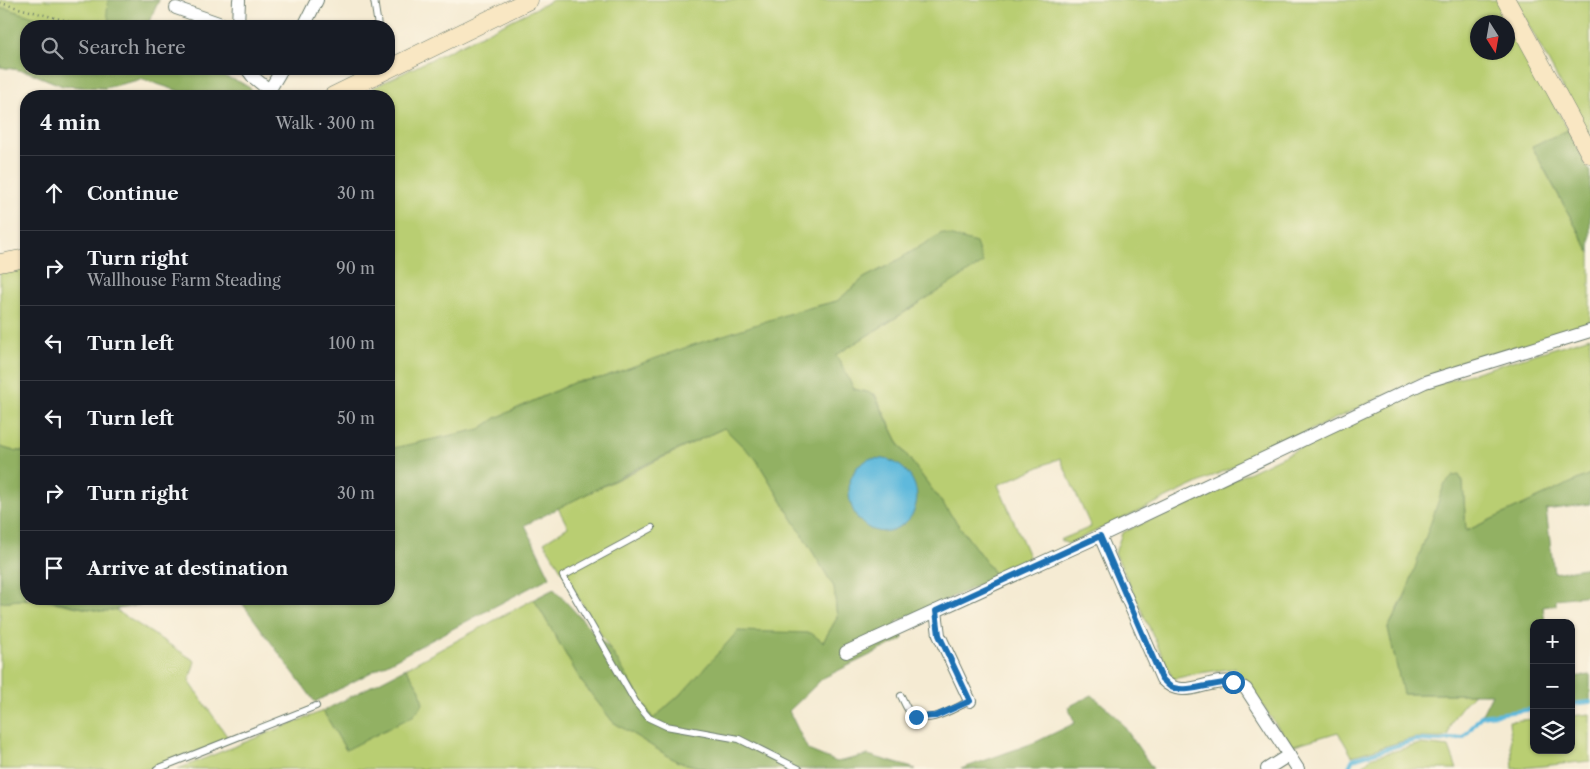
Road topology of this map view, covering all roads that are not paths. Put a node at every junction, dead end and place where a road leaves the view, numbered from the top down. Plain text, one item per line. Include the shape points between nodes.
1 (239, 0) edge
2 (317, 0) edge
3 (374, 0) edge
4 (529, 0) edge
5 (1506, 0) edge
6 (176, 8) dead end
7 (211, 20) edge
8 (238, 20) edge
9 (307, 20) edge
10 (377, 20) edge
11 (395, 61) edge
12 (252, 75) edge
13 (278, 75) edge
14 (370, 75) edge
15 (264, 90) edge
16 (269, 90) edge
17 (344, 90) edge
18 (1590, 154) edge
19 (20, 259) edge
20 (0, 263) edge
21 (1590, 331) edge
22 (652, 528) dead end
23 (1100, 536) junction
24 (936, 611) junction
25 (846, 652) dead end
26 (901, 696) dead end
27 (970, 701) joint
28 (316, 706) dead end
29 (1289, 755) junction
30 (157, 769) edge
31 (799, 769) edge
32 (1267, 769) edge
33 (1298, 769) edge

1 - 8 street
2 - 9 street
3 - 10 lane
4 - 11 main road
5 - 18 main road
6 - 7 street
12 - 15 street
13 - 16 street
14 - 17 main road
19 - 20 main road
21 - 23 street via 1425,382
22 - 31 lane via 563,576 636,703 649,718 666,726 739,739
23 - 24 street
23 - 29 street via 1162,679 1180,690 1220,682 1233,682 1246,689
24 - 25 street
24 - 27 street via 939,635
26 - 27 lane via 909,711 923,718 936,716
28 - 30 lane
29 - 32 street
29 - 33 street

